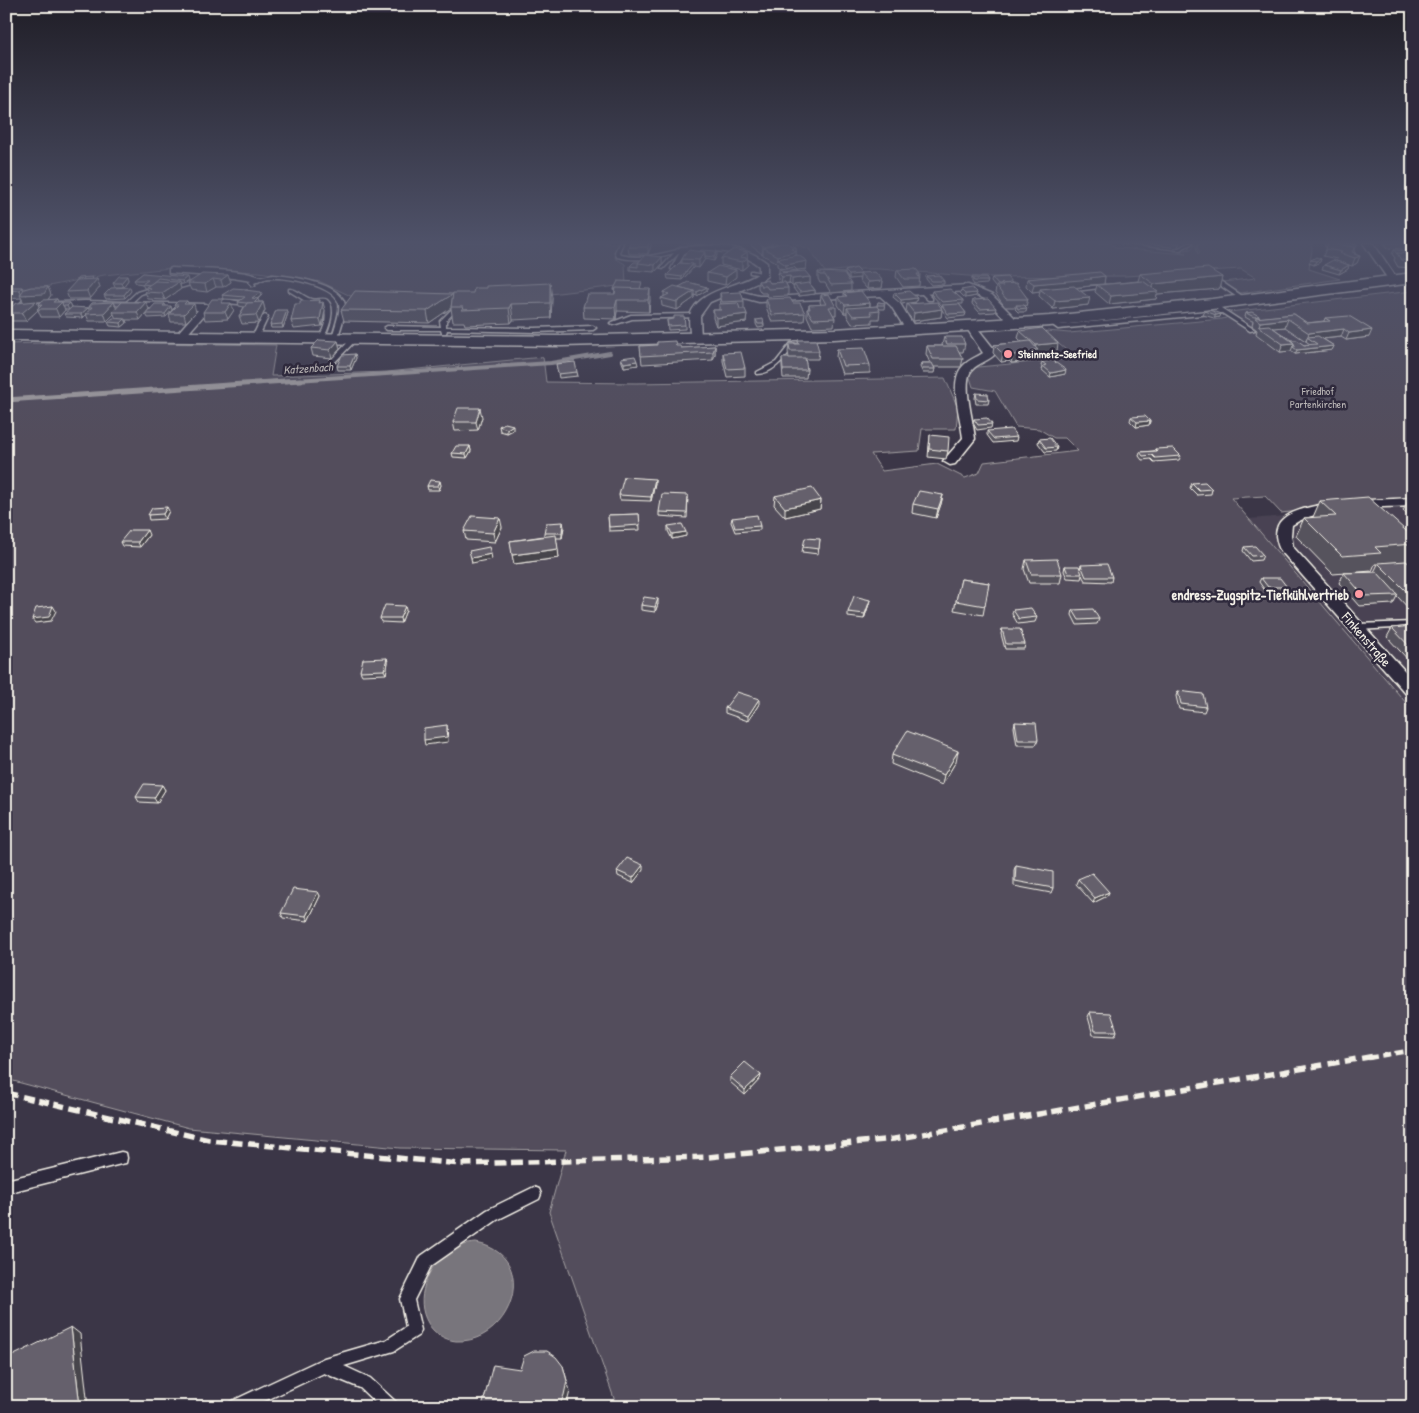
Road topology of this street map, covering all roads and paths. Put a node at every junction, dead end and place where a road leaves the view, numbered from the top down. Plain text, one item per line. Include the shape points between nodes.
1 (167, 309) edge
2 (187, 309) edge
3 (204, 309) edge
4 (328, 309) edge
5 (340, 309) edge
6 (699, 309) edge
7 (898, 309) edge
8 (1002, 309) edge
9 (1207, 309) edge
10 (1218, 309) edge
11 (452, 311) edge
12 (694, 316) junction
13 (265, 317) dead end
14 (613, 323) edge
15 (1016, 324) junction
16 (971, 327) junction
17 (387, 328) dead end
18 (593, 328) dead end
19 (912, 330) junction
20 (1252, 330) dead end
21 (444, 334) junction
22 (6, 335) edge
23 (181, 335) junction
24 (536, 335) junction
25 (256, 336) junction
26 (355, 338) junction
27 (696, 339) junction
28 (319, 340) junction
29 (793, 344) edge
30 (332, 362) dead end
31 (759, 373) dead end
32 (950, 461) edge
33 (1413, 502) edge
34 (1413, 624) edge
35 (1357, 628) junction
36 (1410, 685) edge
37 (121, 1158) dead end
38 (6, 1187) edge
39 (534, 1194) dead end
40 (324, 1365) junction
41 (235, 1407) edge
42 (391, 1407) edge

1 - 2 street
3 - 23 street
4 - 28 lane via 327,328
5 - 28 lane
6 - 12 street
7 - 19 street
8 - 15 street
9 - 15 main road via 1054,324
10 - 20 lane
11 - 21 lane via 443,321
12 - 14 lane via 631,317
12 - 27 street
13 - 25 lane
15 - 16 main road
16 - 19 main road
16 - 32 street via 989,354 967,368 962,377 960,388 969,439
17 - 21 lane
18 - 24 lane
19 - 27 main road
21 - 24 main road
21 - 26 main road
22 - 23 main road
23 - 25 main road
24 - 27 main road
25 - 28 main road via 293,333
26 - 28 main road
26 - 30 lane
29 - 31 lane via 778,363
33 - 35 street, Finkenstraße via 1370,508 1313,510 1295,515 1286,523 1283,531 1286,548
34 - 35 lane
35 - 36 street, Finkenstraße
37 - 38 lane
39 - 40 lane via 492,1215 426,1261 407,1299 414,1330 389,1346
40 - 41 lane
40 - 42 lane via 366,1383

